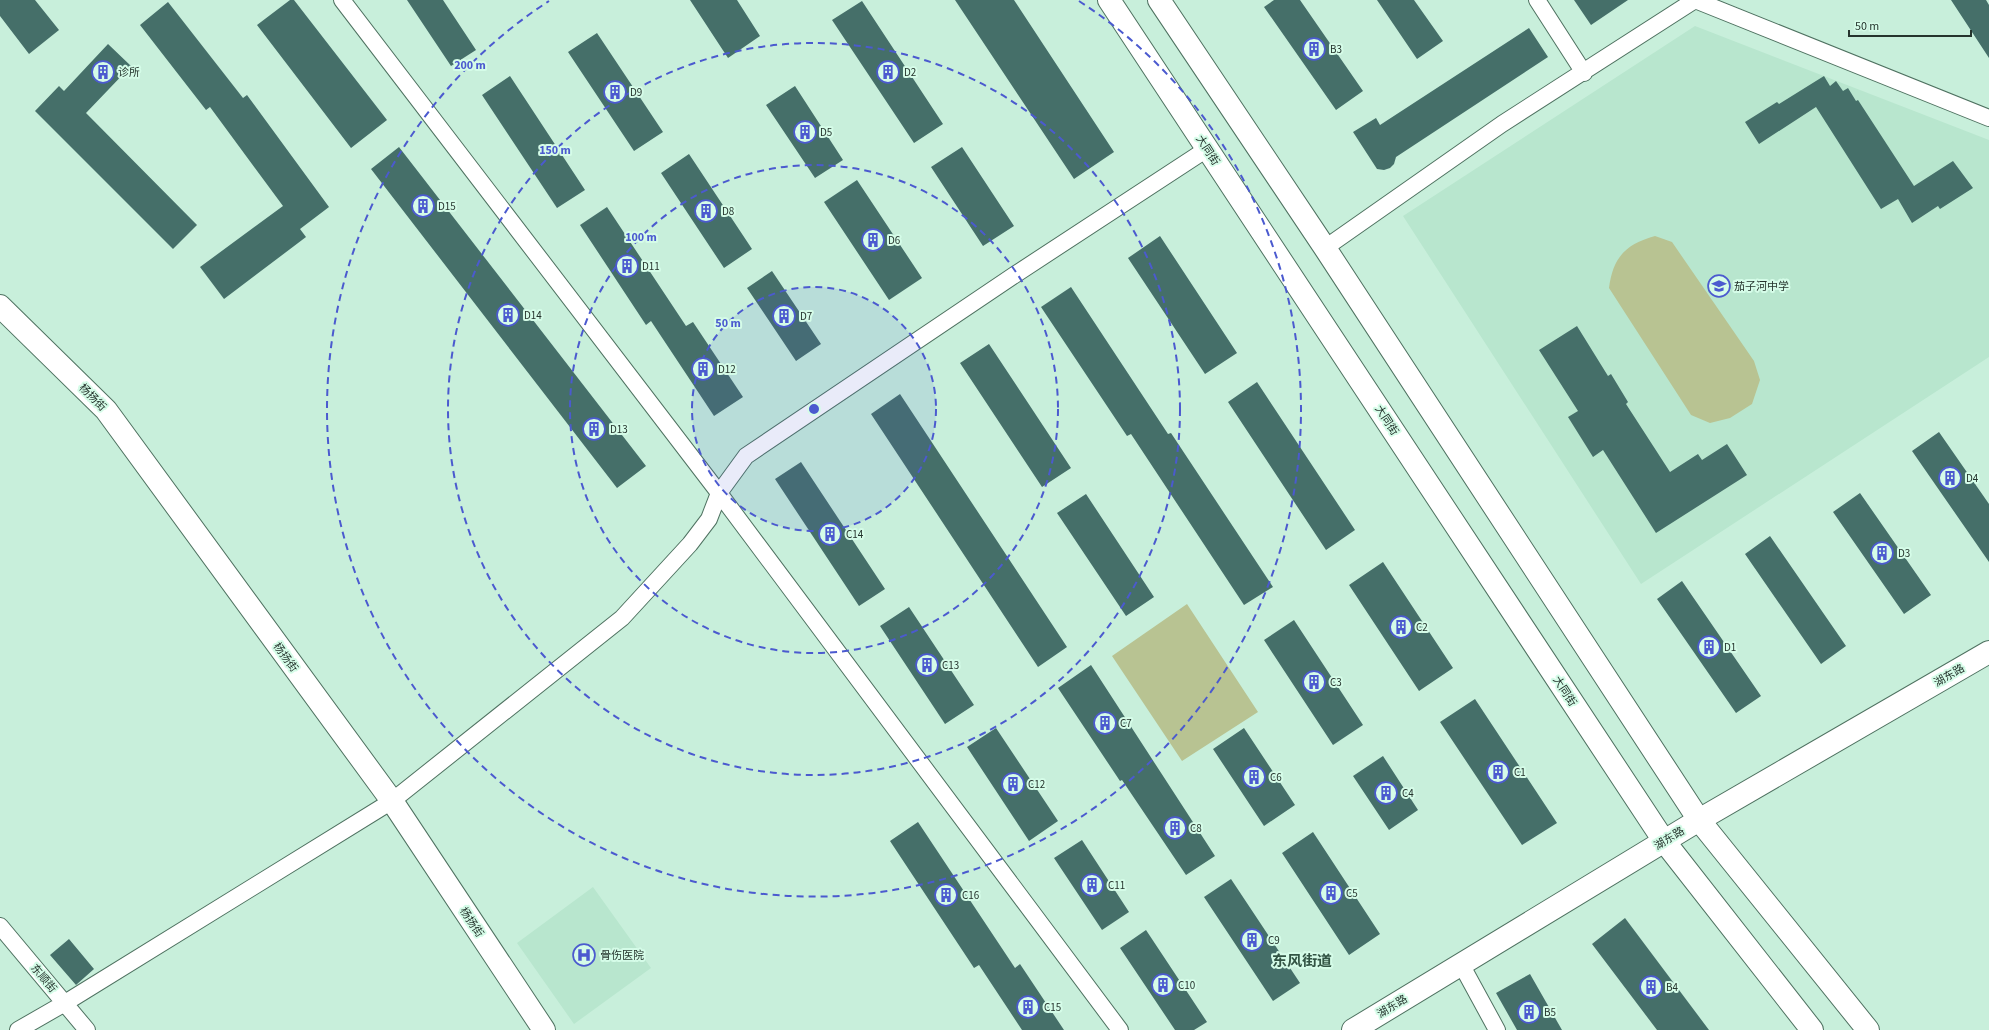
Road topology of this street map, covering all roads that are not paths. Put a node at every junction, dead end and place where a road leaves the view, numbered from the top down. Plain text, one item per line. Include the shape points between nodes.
1 (342, 0) edge
2 (1109, 0) edge
3 (1159, 0) edge
4 (1537, 0) edge
5 (1694, 0) edge
6 (1584, 73) junction
7 (1989, 118) edge
8 (1208, 149) junction
9 (1325, 248) junction
10 (0, 306) edge
11 (719, 493) junction
12 (1989, 652) edge
13 (392, 801) junction
14 (1698, 820) junction
15 (1664, 841) junction
16 (0, 926) edge
17 (1461, 964) junction
18 (66, 1003) junction
19 (18, 1030) edge
20 (87, 1030) edge
21 (544, 1030) edge
22 (1120, 1030) edge
23 (1353, 1030) edge
24 (1497, 1030) edge
25 (1812, 1030) edge
26 (1868, 1030) edge

1 - 11 street
2 - 8 main road, 大同街
3 - 9 main road
4 - 6 street
5 - 6 street
5 - 7 street
6 - 9 street via 1502,124
8 - 11 street via 1016,274 746,456
8 - 15 main road, 大同街
9 - 14 main road
10 - 13 main road, 杨扬街 via 106,410
11 - 13 street via 709,519 690,544 622,618
11 - 22 street
12 - 14 main road, 湖东路
13 - 18 street
13 - 21 main road, 杨扬街
14 - 15 main road, 湖东路
14 - 26 main road
15 - 17 main road, 湖东路
15 - 25 main road, 大同街
16 - 18 street, 东顺街
17 - 23 main road, 湖东路
17 - 24 street
18 - 19 street
18 - 20 street, 东顺街

